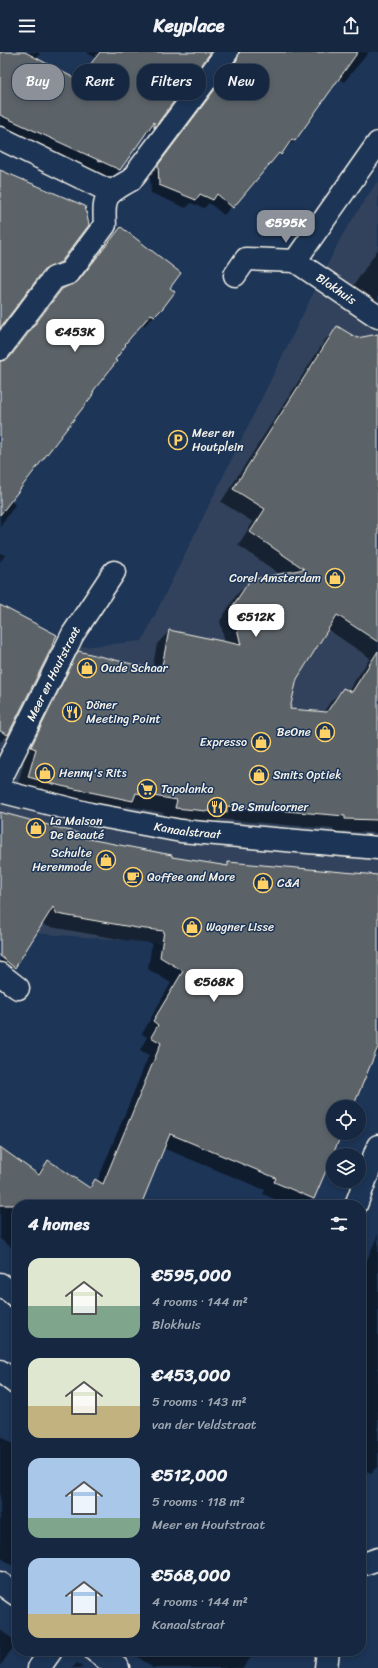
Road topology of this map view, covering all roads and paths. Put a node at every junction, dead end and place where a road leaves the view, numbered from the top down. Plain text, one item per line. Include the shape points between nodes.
1 (227, 52) edge
2 (0, 138) edge
3 (378, 143) edge
4 (111, 192) junction
5 (295, 261) junction
6 (235, 275) dead end
7 (378, 317) edge
8 (0, 349) edge
9 (114, 572) dead end
10 (0, 780) edge
11 (0, 791) edge
12 (378, 848) edge
13 (0, 974) edge
14 (18, 988) dead end
15 (378, 1146) edge
16 (358, 1200) edge
17 (0, 1284) edge
18 (12, 1293) edge
19 (0, 1371) edge
20 (12, 1380) edge
21 (378, 1558) edge
22 (366, 1564) edge
23 (0, 1583) edge
24 (12, 1591) edge
25 (47, 1656) edge
26 (101, 1656) edge
27 (327, 1656) edge
28 (39, 1668) edge
29 (118, 1668) edge
30 (326, 1668) edge

1 - 4 street via 131,180
2 - 4 street
3 - 5 street
4 - 8 street via 103,205 105,225 69,273 54,278
5 - 6 street via 246,259
5 - 7 street, Blokhuis
9 - 10 street, Meer en Houtstraat via 73,634
11 - 12 street, Kanaalstraat via 90,814 181,831
13 - 14 street
15 - 16 street
17 - 18 street
19 - 20 street
21 - 22 street
23 - 24 street
25 - 28 street
26 - 29 street
27 - 30 street

